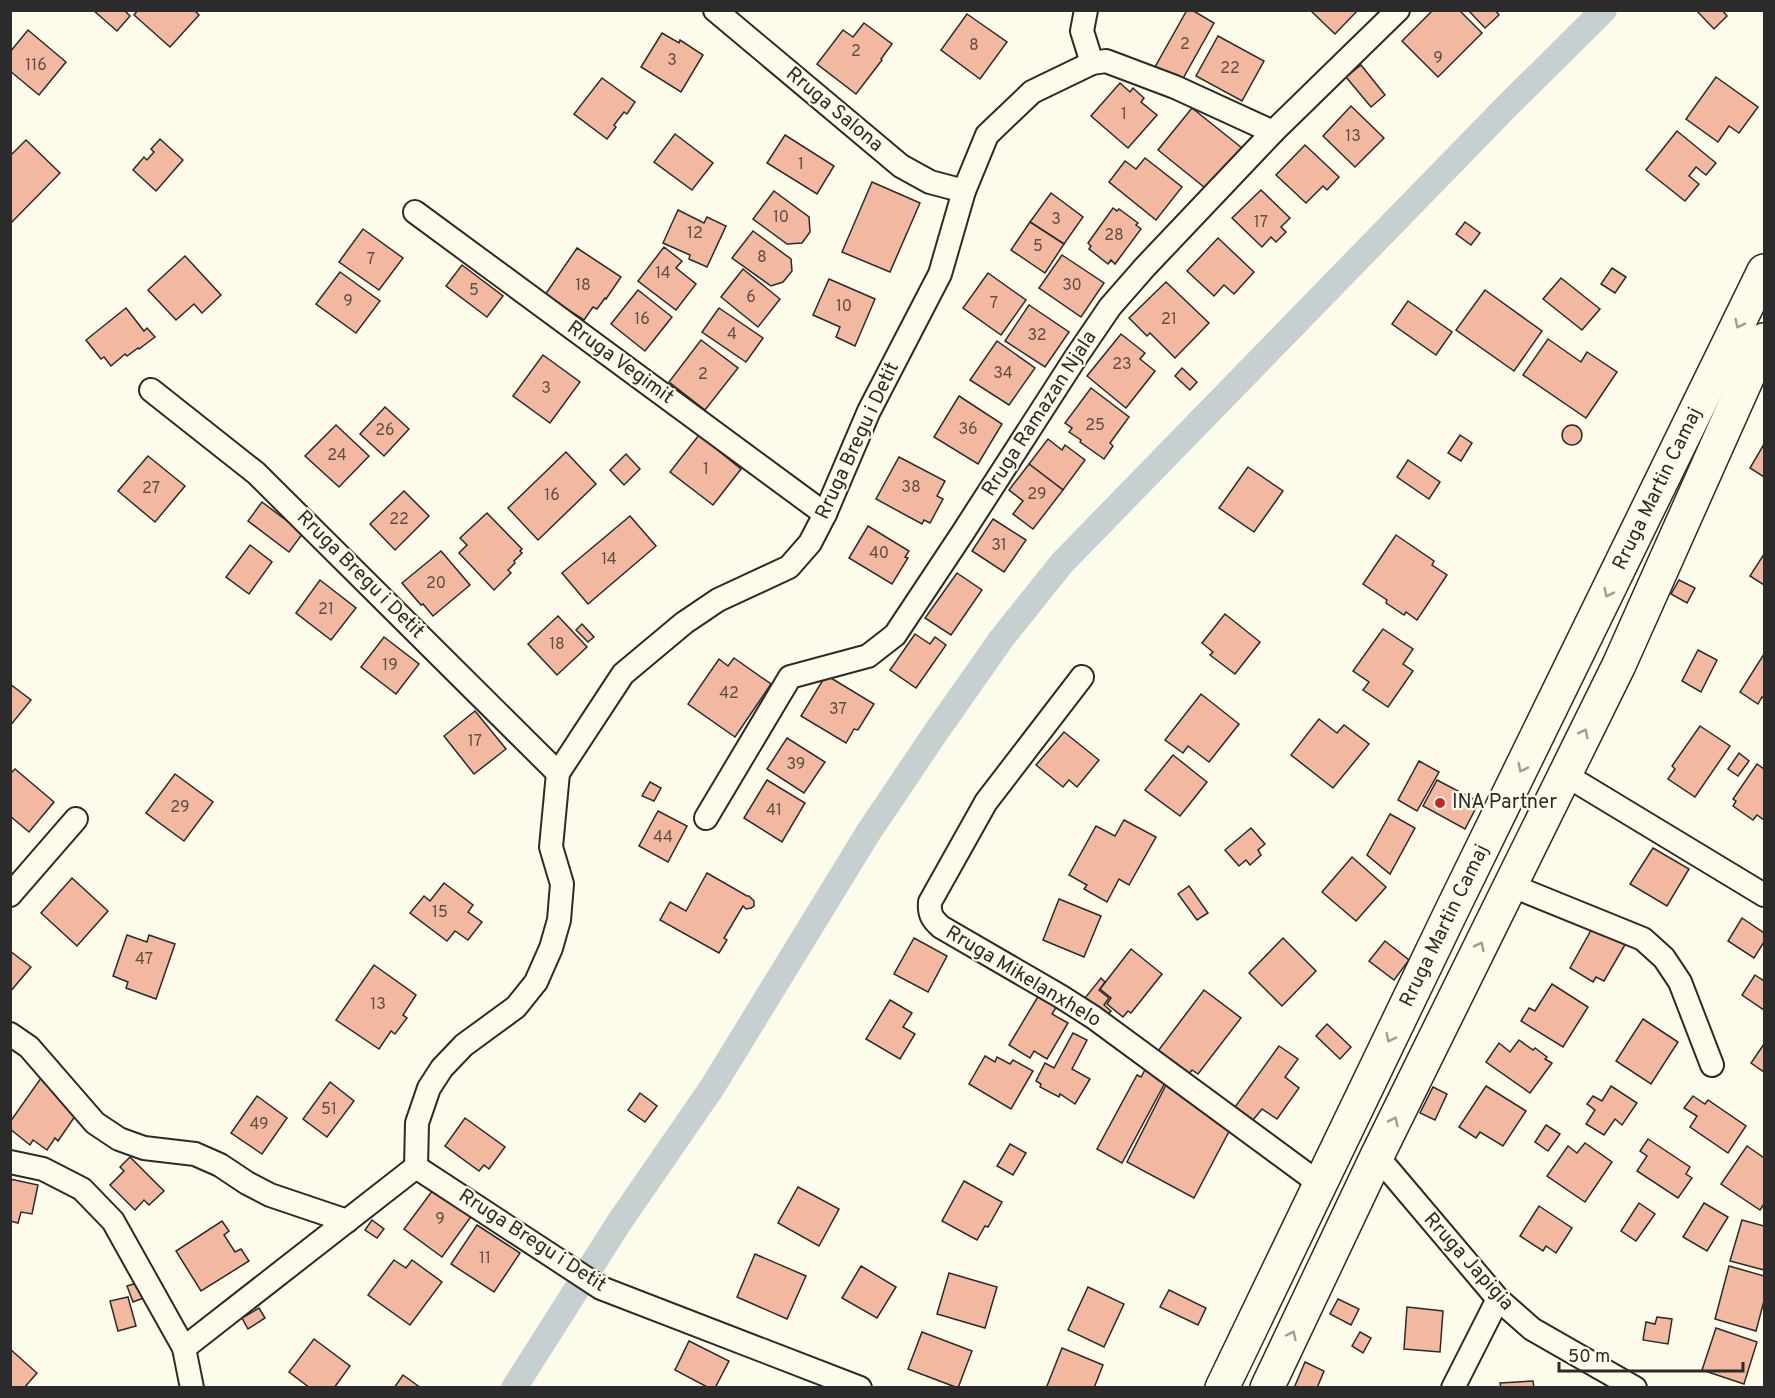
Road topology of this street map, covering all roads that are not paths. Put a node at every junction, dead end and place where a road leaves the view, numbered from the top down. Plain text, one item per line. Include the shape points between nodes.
1 (715, 10) edge
2 (1086, 10) edge
3 (1398, 10) edge
4 (1092, 63) junction
5 (1273, 132) junction
6 (964, 191) junction
7 (415, 212) dead end
8 (1764, 271) edge
9 (1764, 340) edge
10 (151, 390) dead end
11 (825, 514) junction
12 (1082, 677) dead end
13 (558, 773) junction
14 (1564, 774) junction
15 (706, 818) dead end
16 (76, 819) dead end
17 (1510, 885) junction
18 (10, 895) edge
19 (1764, 895) edge
20 (10, 1034) edge
21 (1712, 1065) dead end
22 (1377, 1156) junction
23 (10, 1162) edge
24 (416, 1167) junction
25 (1320, 1184) junction
26 (347, 1221) junction
27 (1498, 1299) junction
28 (184, 1348) junction
29 (192, 1388) edge
30 (860, 1388) edge
31 (1222, 1388) edge
32 (1267, 1388) edge
33 (1454, 1388) edge
34 (1635, 1388) edge

1 - 6 street, Rruga Salona via 901,166 930,182
2 - 4 street via 1082,31
3 - 5 street, Rruga Ramazan Njala
4 - 5 street via 1106,61 1135,71
4 - 6 street, Rruga Bregu i Detit via 1032,92 987,135
5 - 15 street, Rruga Ramazan Njala via 1110,307 895,634 868,656 790,677
6 - 11 street, Rruga Bregu i Detit via 940,274 869,411
7 - 11 street, Rruga Vegimit
8 -> 25 highway, Rruga Martin Camaj
14 -> 9 highway, Rruga Martin Camaj via 1619,665
10 - 13 street, Rruga Bregu i Detit via 256,473
11 - 13 street, Rruga Bregu i Detit via 810,543 789,567 718,600 623,674
12 - 25 street, Rruga Mikelanxhelo via 986,802 930,902 933,920 1093,1017
13 - 24 street, Rruga Bregu i Detit via 551,847 562,884 559,920 551,948 536,982 516,1007 464,1045 429,1088 417,1123
14 - 17 highway, Rruga Martin Camaj
14 - 19 street
16 - 18 street
17 - 21 street via 1643,939 1664,958 1680,982
22 -> 17 highway, Rruga Martin Camaj
20 - 26 street via 29,1047 95,1123 119,1139 144,1148 195,1154 270,1195
22 - 27 street, Rruga Japigia
32 -> 22 highway, Rruga Martin Camaj
23 - 28 street via 43,1169 82,1189 113,1221
24 - 26 street
24 - 30 street, Rruga Bregu i Detit via 601,1288
25 - 31 highway, Rruga Martin Camaj
26 - 28 street
27 - 33 street
27 - 34 street, Rruga Japigia via 1532,1329
28 - 29 street

